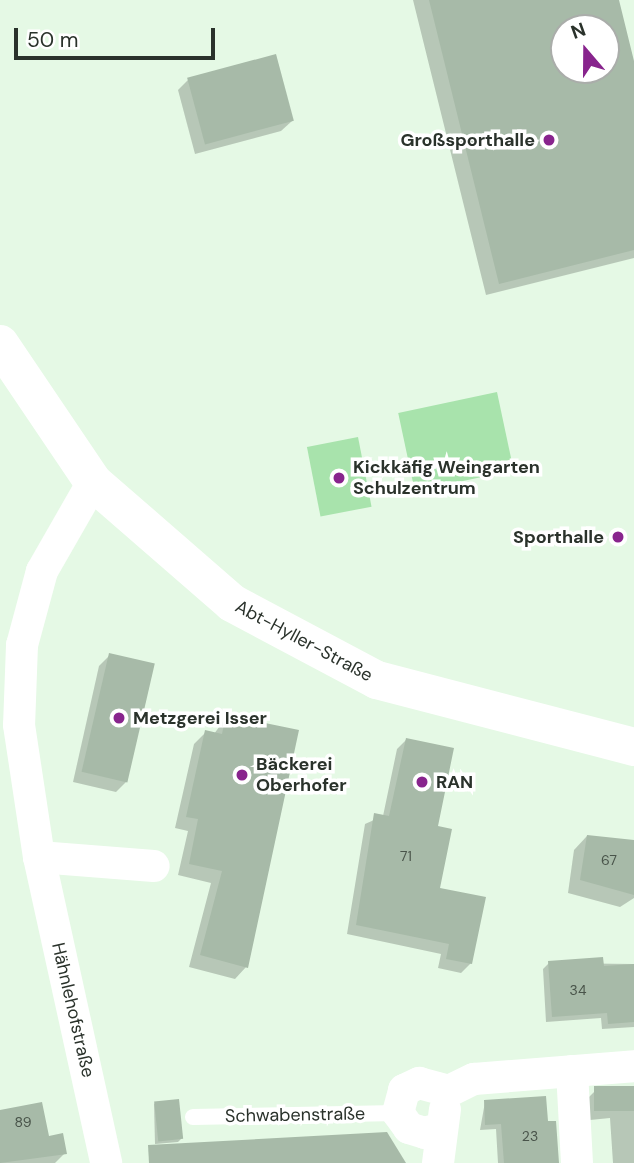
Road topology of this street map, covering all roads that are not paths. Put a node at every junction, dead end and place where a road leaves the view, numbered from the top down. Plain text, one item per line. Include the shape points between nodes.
1 (0, 344) edge
2 (93, 482) junction
3 (634, 747) edge
4 (38, 856) junction
5 (154, 866) dead end
6 (634, 1066) edge
7 (572, 1071) junction
8 (449, 1091) junction
9 (398, 1113) junction
10 (193, 1117) dead end
11 (440, 1128) junction
12 (106, 1163) edge
13 (438, 1163) edge
14 (577, 1163) edge

1 - 2 street, Abt-Hyller-Straße
2 - 3 street, Abt-Hyller-Straße via 232,603 377,680
2 - 4 street, Hähnlehofstraße via 42,571 22,645 19,725
4 - 5 street
4 - 12 street, Hähnlehofstraße
6 - 7 street
7 - 8 street via 474,1079
7 - 14 street
8 - 9 street via 419,1083 404,1090
8 - 11 street
9 - 10 lane, Schwabenstraße
9 - 11 street via 409,1128 425,1133
11 - 13 street

